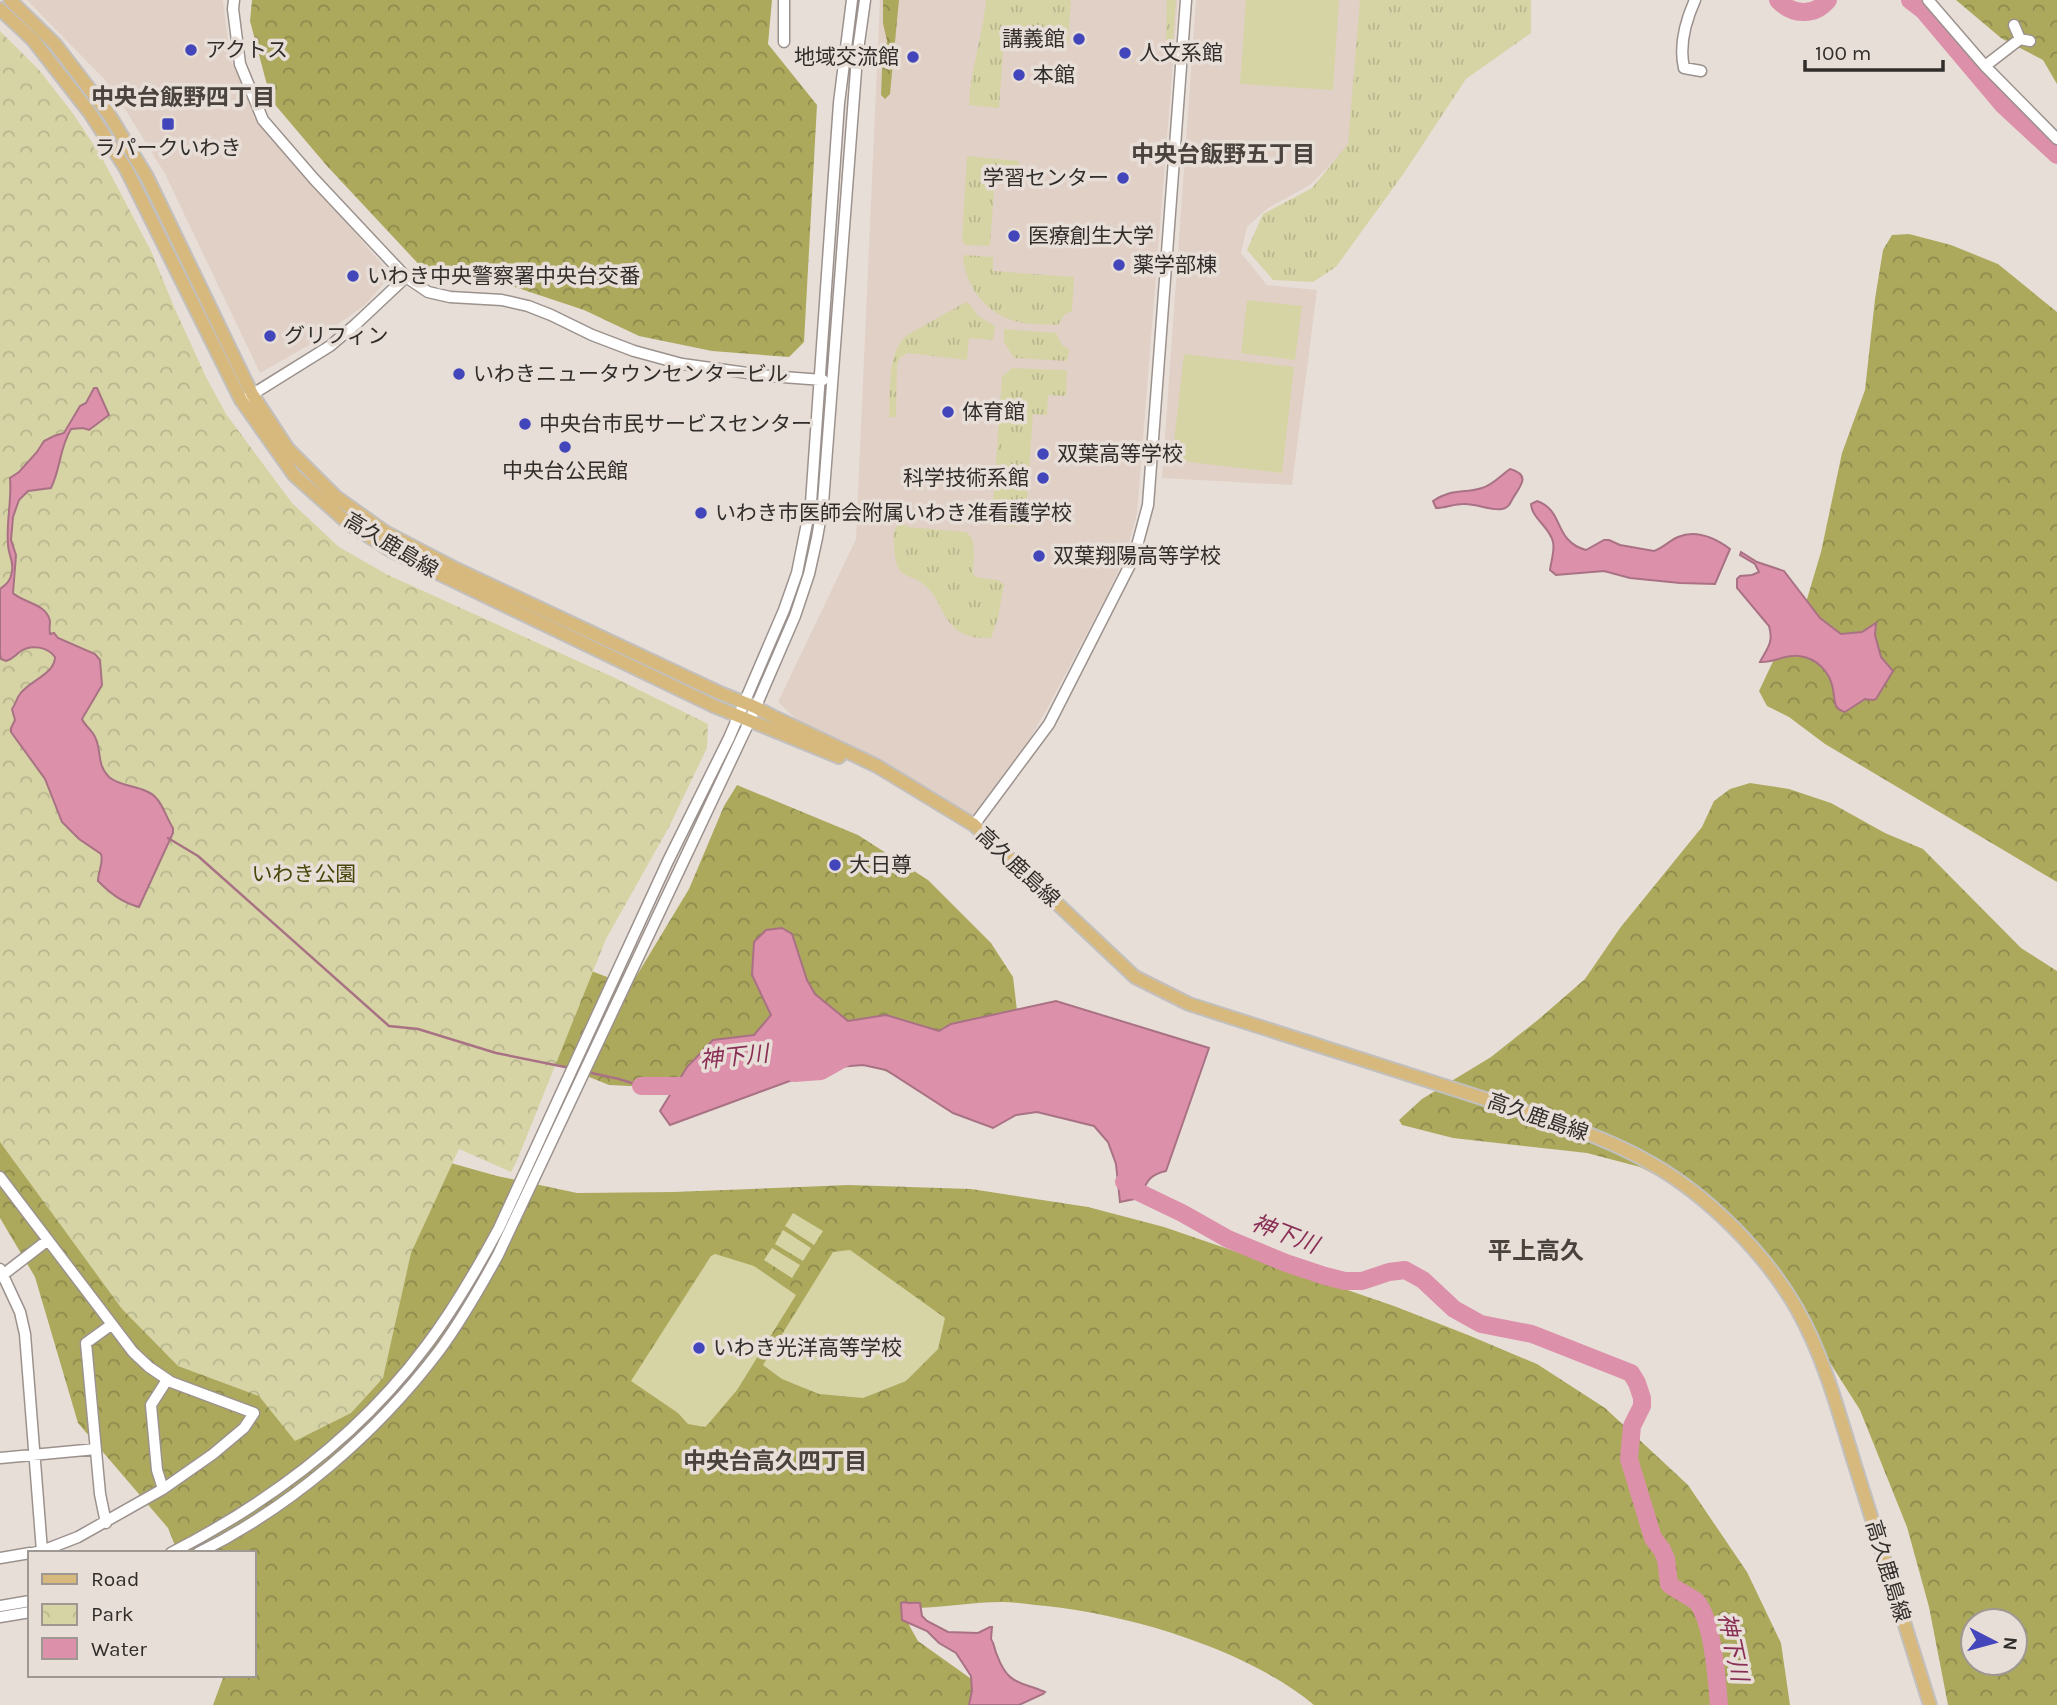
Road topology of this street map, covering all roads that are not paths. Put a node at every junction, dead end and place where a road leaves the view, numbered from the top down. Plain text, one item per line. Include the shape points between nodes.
1 (10, 0) edge
2 (234, 0) edge
3 (784, 0) edge
4 (852, 0) edge
5 (865, 0) edge
6 (1186, 0) edge
7 (1695, 0) edge
8 (1928, 0) edge
9 (0, 9) edge
10 (2014, 25) dead end
11 (785, 42) dead end
12 (1985, 66) junction
13 (1700, 71) dead end
14 (2057, 139) edge
15 (406, 278) junction
16 (820, 380) junction
17 (832, 381) junction
18 (247, 397) junction
19 (749, 704) junction
20 (744, 717) junction
21 (888, 774) junction
22 (974, 825) junction
23 (0, 1177) edge
24 (48, 1240) junction
25 (1, 1273) edge
26 (111, 1325) junction
27 (167, 1380) junction
28 (377, 1403) junction
29 (387, 1412) junction
30 (96, 1449) junction
31 (35, 1455) junction
32 (0, 1458) edge
33 (163, 1489) junction
34 (106, 1523) junction
35 (35, 1551) edge
36 (38, 1551) edge
37 (175, 1551) edge
38 (202, 1551) edge
39 (28, 1553) edge
40 (0, 1558) edge
41 (28, 1601) edge
42 (0, 1606) edge
43 (28, 1612) edge
44 (0, 1617) edge
45 (1930, 1705) edge

1 - 18 main road, 高久鹿島線 via 55,44 108,113 147,177
2 - 15 street via 240,64 262,120
3 - 11 street
4 - 16 street via 839,103
5 - 17 street
6 - 22 street via 1148,505 1134,557 1049,724
7 - 13 street via 1681,58 1684,68
8 - 12 street
9 - 18 main road, 高久鹿島線 via 33,40 90,113 126,169
10 - 12 street via 2025,40
12 - 14 street
15 - 16 street via 428,292 528,306 634,351 682,364
15 - 18 street via 330,345
16 - 17 street
16 - 19 street via 811,503 797,573
17 - 19 street via 815,550 795,616
18 - 19 main road, 高久鹿島線 via 336,497 385,532
18 - 20 main road, 高久鹿島線 via 294,475 370,538
19 - 20 street
19 - 21 main road, 高久鹿島線
20 - 21 main road, 高久鹿島線
20 - 28 street via 668,861 499,1228 446,1318
20 - 29 street via 498,1255 439,1351
21 - 22 main road, 高久鹿島線
22 - 45 main road, 高久鹿島線 via 1135,977 1156,989 1189,1004 1602,1139 1655,1166 1719,1214 1776,1277 1797,1309 1829,1378
23 - 24 street
24 - 25 street
24 - 26 street
25 - 31 street via 20,1312
26 - 27 street via 133,1352
26 - 30 street via 86,1343
27 - 33 street via 150,1405
27 - 33 street via 254,1413 214,1454
28 - 29 street
28 - 37 street via 335,1445 269,1496
29 - 38 street via 330,1465 276,1506
30 - 31 street
30 - 34 street
31 - 32 street
31 - 35 street
33 - 34 street
34 - 36 street
39 - 40 street
41 - 42 street
43 - 44 street

